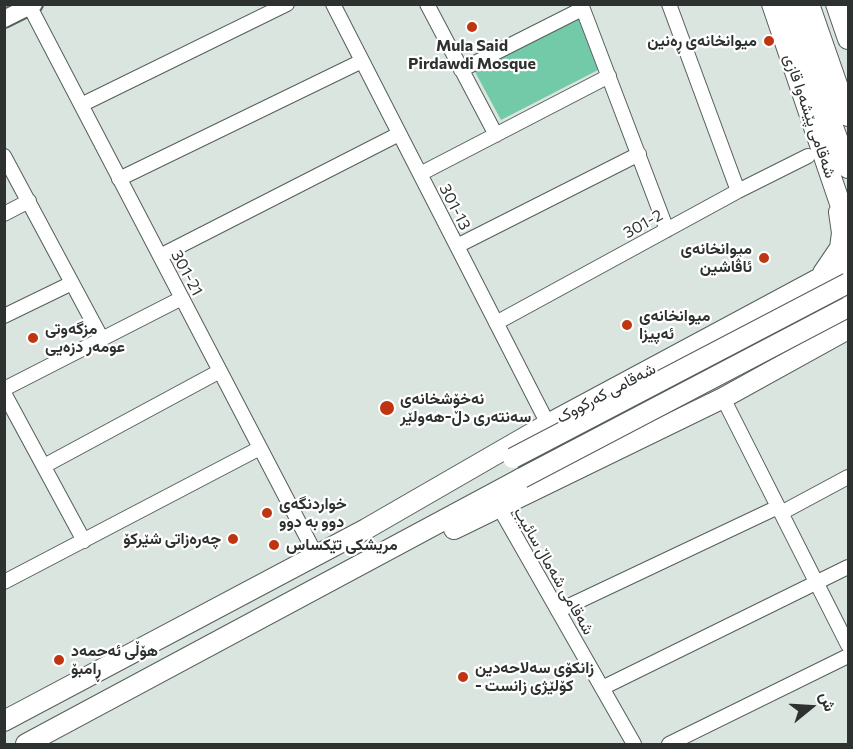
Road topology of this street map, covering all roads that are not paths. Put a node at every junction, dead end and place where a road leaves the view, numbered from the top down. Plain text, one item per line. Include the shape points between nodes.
1 (287, 4) edge
2 (333, 4) edge
3 (669, 4) edge
4 (772, 4) edge
5 (788, 4) edge
6 (809, 4) edge
7 (836, 4) edge
8 (32, 6) edge
9 (431, 6) edge
10 (581, 7) edge
11 (4, 19) edge
12 (849, 39) edge
13 (362, 61) junction
14 (461, 70) junction
15 (609, 76) junction
16 (81, 105) junction
17 (849, 116) edge
18 (399, 134) junction
19 (496, 135) junction
20 (815, 153) junction
21 (639, 154) junction
22 (4, 156) edge
23 (849, 168) edge
24 (420, 174) junction
25 (119, 179) junction
26 (834, 186) junction
27 (738, 191) junction
28 (849, 200) edge
29 (29, 201) junction
30 (4, 213) edge
31 (848, 225) edge
32 (667, 230) junction
33 (457, 246) junction
34 (160, 256) junction
35 (849, 262) edge
36 (849, 267) edge
37 (819, 278) junction
38 (72, 283) junction
39 (849, 284) edge
40 (182, 298) junction
41 (766, 306) junction
42 (849, 307) edge
43 (4, 316) edge
44 (496, 323) junction
45 (849, 329) edge
46 (102, 339) junction
47 (849, 340) edge
48 (820, 345) junction
49 (797, 357) junction
50 (220, 371) junction
51 (4, 391) edge
52 (723, 398) junction
53 (548, 424) junction
54 (260, 448) junction
55 (44, 466) junction
56 (849, 477) edge
57 (499, 507) junction
58 (780, 510) junction
59 (366, 529) junction
60 (84, 541) junction
61 (316, 555) junction
62 (370, 560) junction
63 (849, 567) edge
64 (6, 578) edge
65 (817, 583) junction
66 (558, 611) junction
67 (849, 645) edge
68 (849, 656) edge
69 (68, 687) junction
70 (602, 688) junction
71 (85, 715) junction
72 (12, 717) edge
73 (30, 743) edge
74 (634, 744) edge
75 (669, 744) edge

1 - 16 street
2 - 13 street, 301-13
3 - 27 street
4 - 20 highway, شەقامی پێشەوا قازی
5 - 23 highway, شەقامی پێشەوا قازی
6 - 17 highway
7 - 12 highway
8 - 11 main road
8 - 16 street, 301-21
9 - 14 street
10 - 14 street
10 - 15 street
13 - 18 street, 301-13
13 - 25 street
14 - 19 street
15 - 19 street
15 - 21 street
16 - 25 street, 301-21
18 - 24 street, 301-13
18 - 34 street
19 - 24 street
20 - 26 highway, شەقامی پێشەوا قازی
20 - 27 street, 301-2
20 - 28 highway
21 - 32 street
21 - 33 street
22 - 29 street
24 - 33 street, 301-13
25 - 34 street, 301-21
26 - 31 highway, شەقامی پێشەوا قازی
26 - 37 highway via 842,240 836,256
27 - 32 street, 301-2
29 - 30 street
29 - 38 street
32 - 44 street, 301-2
33 - 44 street, 301-13
34 - 40 street, 301-21
35 - 37 highway, شەقامی کەرکووک
36 - 37 highway
37 - 41 highway, شەقامی کەرکووک
38 - 43 street
38 - 46 street
39 - 59 highway, شەقامی کەرکووک, bridge via 513,458
40 - 46 street
40 - 50 street, 301-21
41 - 49 highway via 794,298 811,303 818,312 819,335
41 - 53 highway, شەقامی کەرکووک
42 - 62 highway, bridge
44 - 53 street, 301-13
45 - 48 highway
46 - 51 street
47 - 48 highway
48 - 49 highway
49 - 52 highway
50 - 54 street, 301-21
50 - 55 street
51 - 55 street
52 - 57 highway
52 - 58 street
53 - 59 highway, شەقامی کەرکووک
54 - 60 street
54 - 61 street, 301-21
55 - 60 street
56 - 58 street
57 - 62 highway via 426,543
57 - 66 street, شەقامی شەماڵ سائیب
58 - 65 street
58 - 66 street
59 - 61 highway, شەقامی کەرکووک
60 - 64 street
61 - 69 highway, شەقامی کەرکووک
62 - 71 highway
63 - 65 street
65 - 67 street
65 - 70 street
66 - 70 street, شەقامی شەماڵ سائیب
68 - 75 street
69 - 71 highway via 61,695 62,709 70,716
69 - 72 highway, شەقامی کەرکووک
70 - 74 street, شەقامی شەماڵ سائیب
71 - 73 highway
72 - 73 highway via 30,711 41,721 41,732

